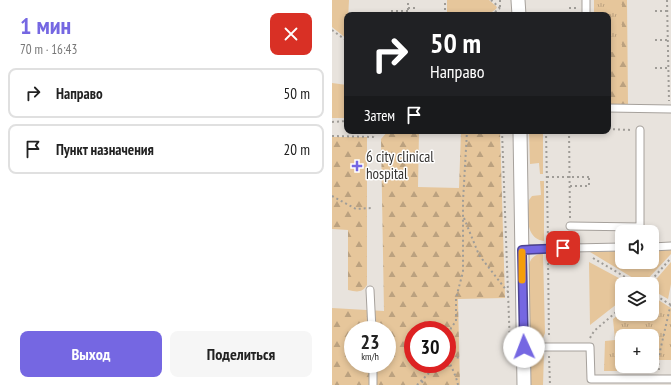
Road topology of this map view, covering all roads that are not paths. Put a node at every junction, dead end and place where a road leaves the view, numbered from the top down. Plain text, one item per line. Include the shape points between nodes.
1 (518, 0) edge
2 (586, 0) edge
3 (519, 12) edge
4 (586, 12) edge
5 (611, 108) edge
6 (670, 109) edge
7 (640, 130) road end
8 (520, 134) edge
9 (640, 225) edge
10 (570, 226) road end
11 (615, 229) edge
12 (671, 246) edge
13 (615, 247) edge
14 (659, 247) edge
15 (522, 250) junction
16 (370, 290) dead end
17 (372, 321) edge
18 (524, 347) junction
19 (373, 373) edge
20 (671, 379) edge
21 (373, 385) edge
22 (524, 385) edge

1 - 3 street
2 - 4 lane
5 - 6 lane
7 - 9 lane
8 - 15 street
10 - 11 lane
12 - 14 lane
13 - 15 lane
15 - 18 street
16 - 17 lane
18 - 20 lane via 590,347 590,379
18 - 22 street
19 - 21 lane

